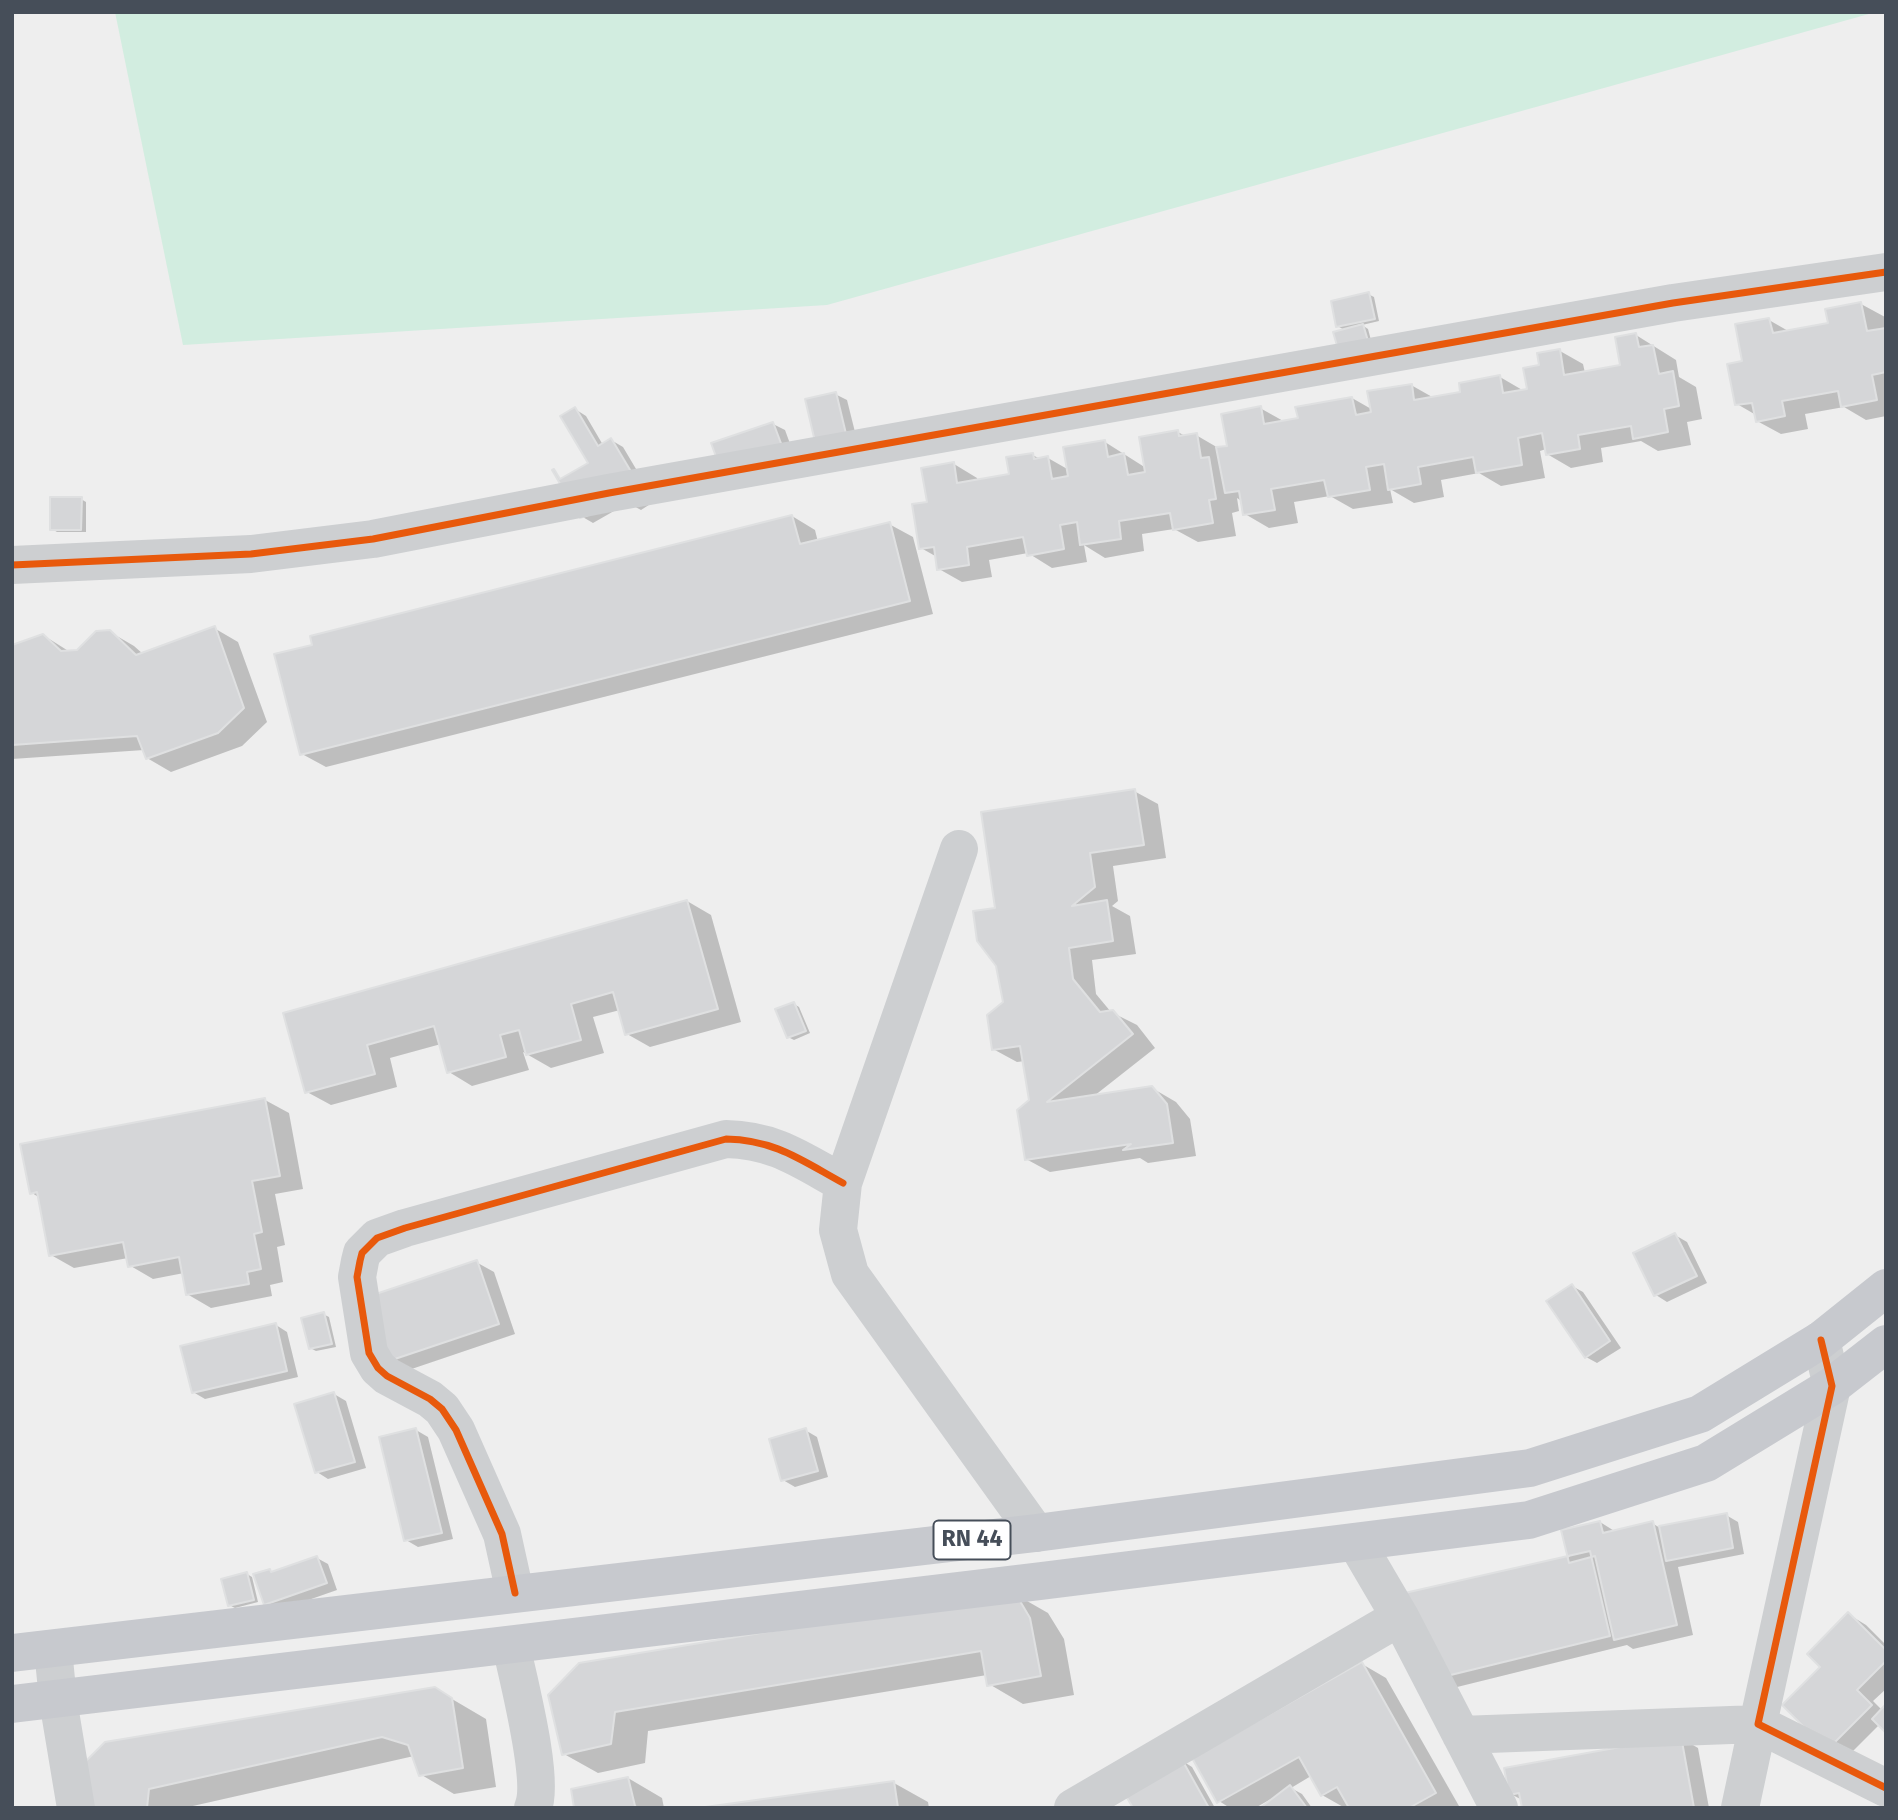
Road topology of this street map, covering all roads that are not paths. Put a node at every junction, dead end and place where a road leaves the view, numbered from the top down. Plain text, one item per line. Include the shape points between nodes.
1 (1886, 272) edge
2 (12, 565) edge
3 (960, 849) dead end
4 (843, 1183) junction
5 (1886, 1288) edge
6 (1821, 1340) junction
7 (1886, 1345) edge
8 (1832, 1386) junction
9 (1036, 1533) junction
10 (1356, 1542) junction
11 (515, 1593) junction
12 (1401, 1617) junction
13 (511, 1646) junction
14 (53, 1649) junction
15 (12, 1653) edge
16 (58, 1700) junction
17 (12, 1704) edge
18 (1758, 1724) junction
19 (1461, 1735) junction
20 (1886, 1788) edge
21 (76, 1808) edge
22 (533, 1808) edge
23 (1073, 1808) edge
24 (1499, 1808) edge
25 (1740, 1808) edge

1 - 2 street via 1673,303 373,538 251,554
3 - 4 street
4 - 9 street via 838,1230 850,1274
4 - 11 street via 786,1151 751,1140 726,1139 386,1234 362,1253 357,1277 372,1360 387,1376 436,1404 456,1430 502,1534
5 - 6 main road, RN 44
6 - 8 street
6 - 9 main road, RN 44 via 1700,1414 1530,1468
7 - 8 main road, RN 44
8 - 10 main road, RN 44 via 1706,1463 1529,1520
8 - 18 street
9 - 11 main road, RN 44
10 - 12 street
10 - 13 main road, RN 44
11 - 14 main road, RN 44
12 - 19 street
12 - 23 street
13 - 16 main road, RN 44
13 - 22 street via 534,1755
14 - 15 main road, RN 44
14 - 16 street
16 - 17 main road, RN 44
16 - 21 street
18 - 19 street
18 - 20 street
18 - 25 street
19 - 24 street

